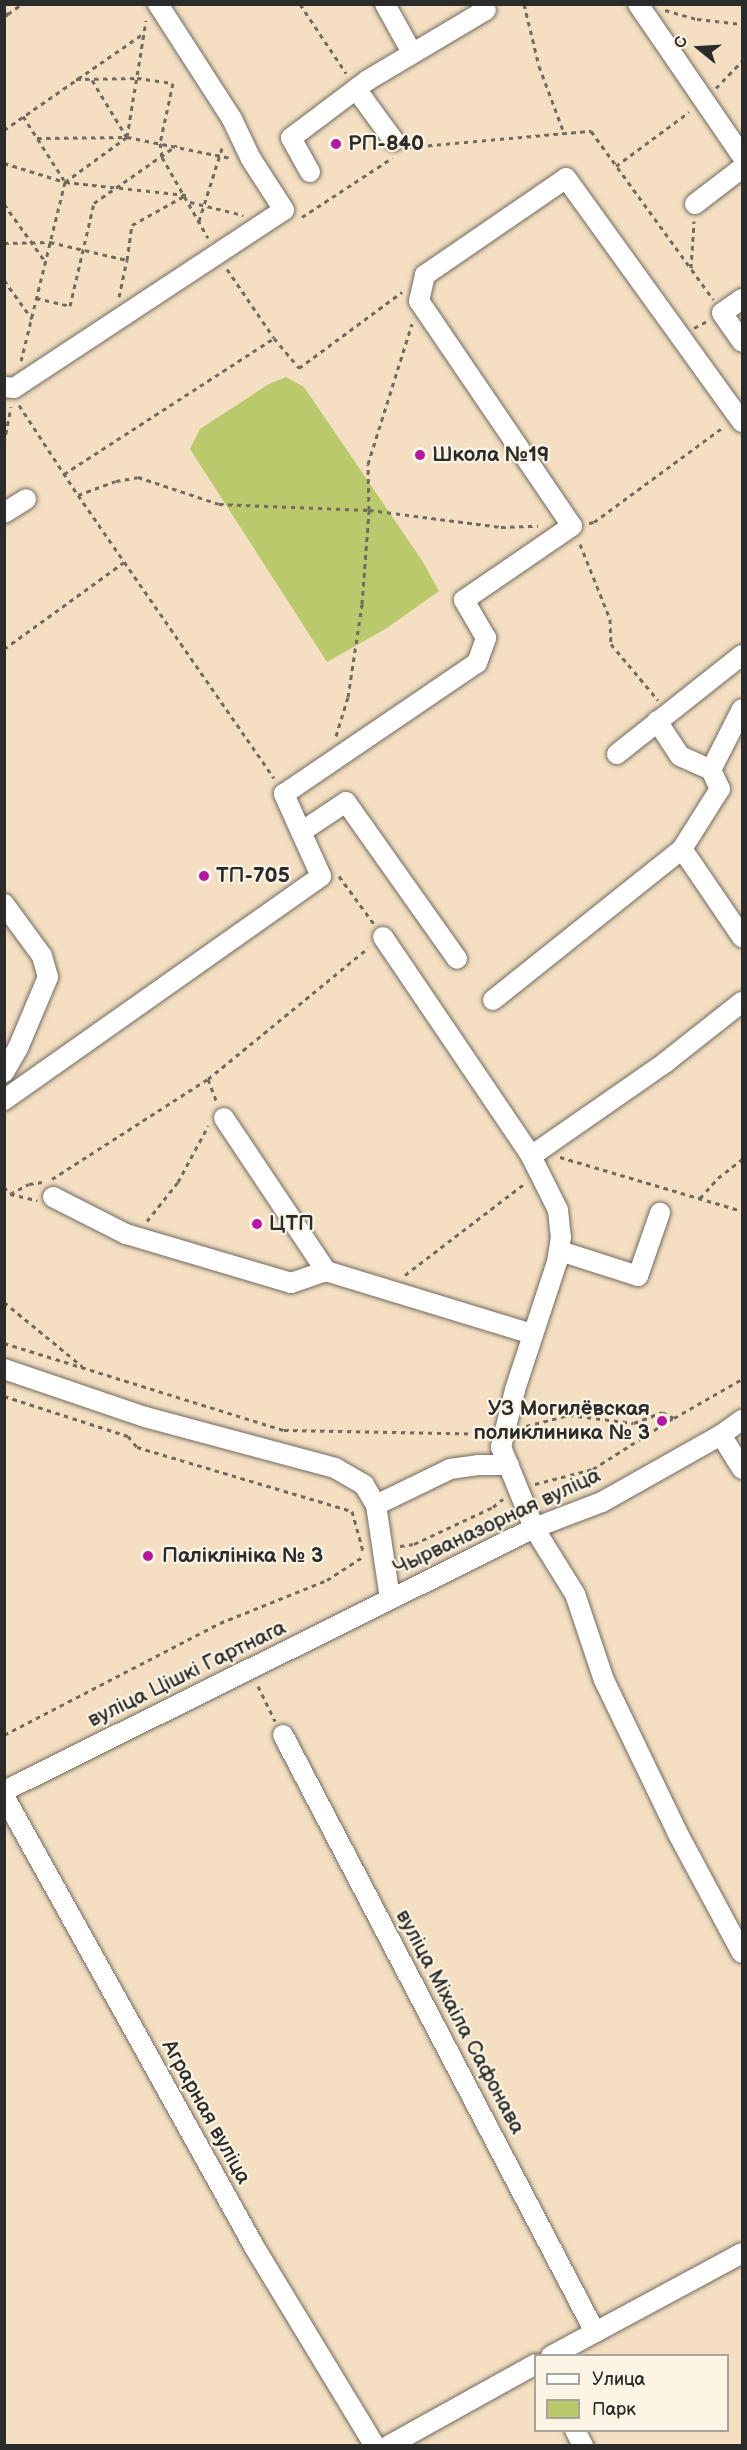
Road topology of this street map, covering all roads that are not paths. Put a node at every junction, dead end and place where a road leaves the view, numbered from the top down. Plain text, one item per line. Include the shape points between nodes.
1 (385, 4) edge
2 (646, 6) edge
3 (153, 9) edge
4 (486, 10) dead end
5 (412, 53) junction
6 (356, 89) junction
7 (394, 141) dead end
8 (742, 156) edge
9 (742, 168) edge
10 (310, 172) dead end
11 (695, 204) road end
12 (742, 298) edge
13 (742, 342) edge
14 (17, 395) edge
15 (740, 419) edge
16 (26, 499) dead end
17 (4, 513) edge
18 (742, 655) edge
19 (742, 709) edge
20 (663, 717) junction
21 (617, 754) dead end
22 (711, 770) junction
23 (301, 832) junction
24 (682, 849) junction
25 (4, 904) edge
26 (383, 937) road end
27 (742, 937) edge
28 (457, 959) dead end
29 (493, 1000) dead end
30 (742, 1002) edge
31 (4, 1072) edge
32 (4, 1100) edge
33 (216, 1122) road end
34 (536, 1160) junction
35 (53, 1197) road end
36 (660, 1213) dead end
37 (560, 1251) junction
38 (326, 1271) junction
39 (532, 1334) junction
40 (4, 1369) edge
41 (742, 1420) edge
42 (721, 1435) junction
43 (509, 1465) junction
44 (742, 1469) edge
45 (376, 1505) junction
46 (534, 1528) junction
47 (390, 1599) junction
48 (283, 1736) road end
49 (4, 1791) edge
50 (4, 1796) edge
51 (742, 1953) edge
52 (742, 2253) edge
53 (595, 2332) junction
54 (553, 2354) edge
55 (534, 2365) edge
56 (375, 2445) edge
57 (388, 2445) edge

1 - 5 street
2 - 8 street
3 - 14 street via 231,118 256,168 284,210
4 - 5 street
5 - 6 street
6 - 7 street
6 - 10 street via 291,138
9 - 11 street
12 - 13 street via 722,313
15 - 23 street via 566,178 425,275 419,301 572,526 464,600 486,638 477,663 284,794
16 - 17 street
18 - 20 street
19 - 22 street
20 - 21 street
20 - 22 street via 680,756
22 - 24 street via 720,789
23 - 28 street via 346,802
23 - 32 street via 321,876
24 - 27 street
24 - 29 street
25 - 31 street via 42,956 48,977
26 - 34 street
30 - 34 street
33 - 38 street
34 - 37 street via 558,1210
35 - 38 street via 135,1236 291,1283
36 - 37 street via 639,1276
37 - 39 street
38 - 39 street
39 - 43 street via 503,1432 501,1447
40 - 45 street, Чырваназорная вуліца via 145,1417 335,1468 364,1485
41 - 42 street, Чырваназорная вуліца
42 - 44 street
42 - 46 street, Чырваназорная вуліца via 602,1502
43 - 45 street via 450,1469
43 - 46 street
45 - 47 street, Чырваназорная вуліца
46 - 47 street, Чырваназорная вуліца
46 - 51 street via 575,1594 604,1680
47 - 49 street, вуліца Цішкі Гартнага
48 - 53 street, вуліца Міхаіла Сафонава
50 - 56 street, Аграрная вуліца via 255,2248
52 - 53 street
53 - 54 street
55 - 57 street

